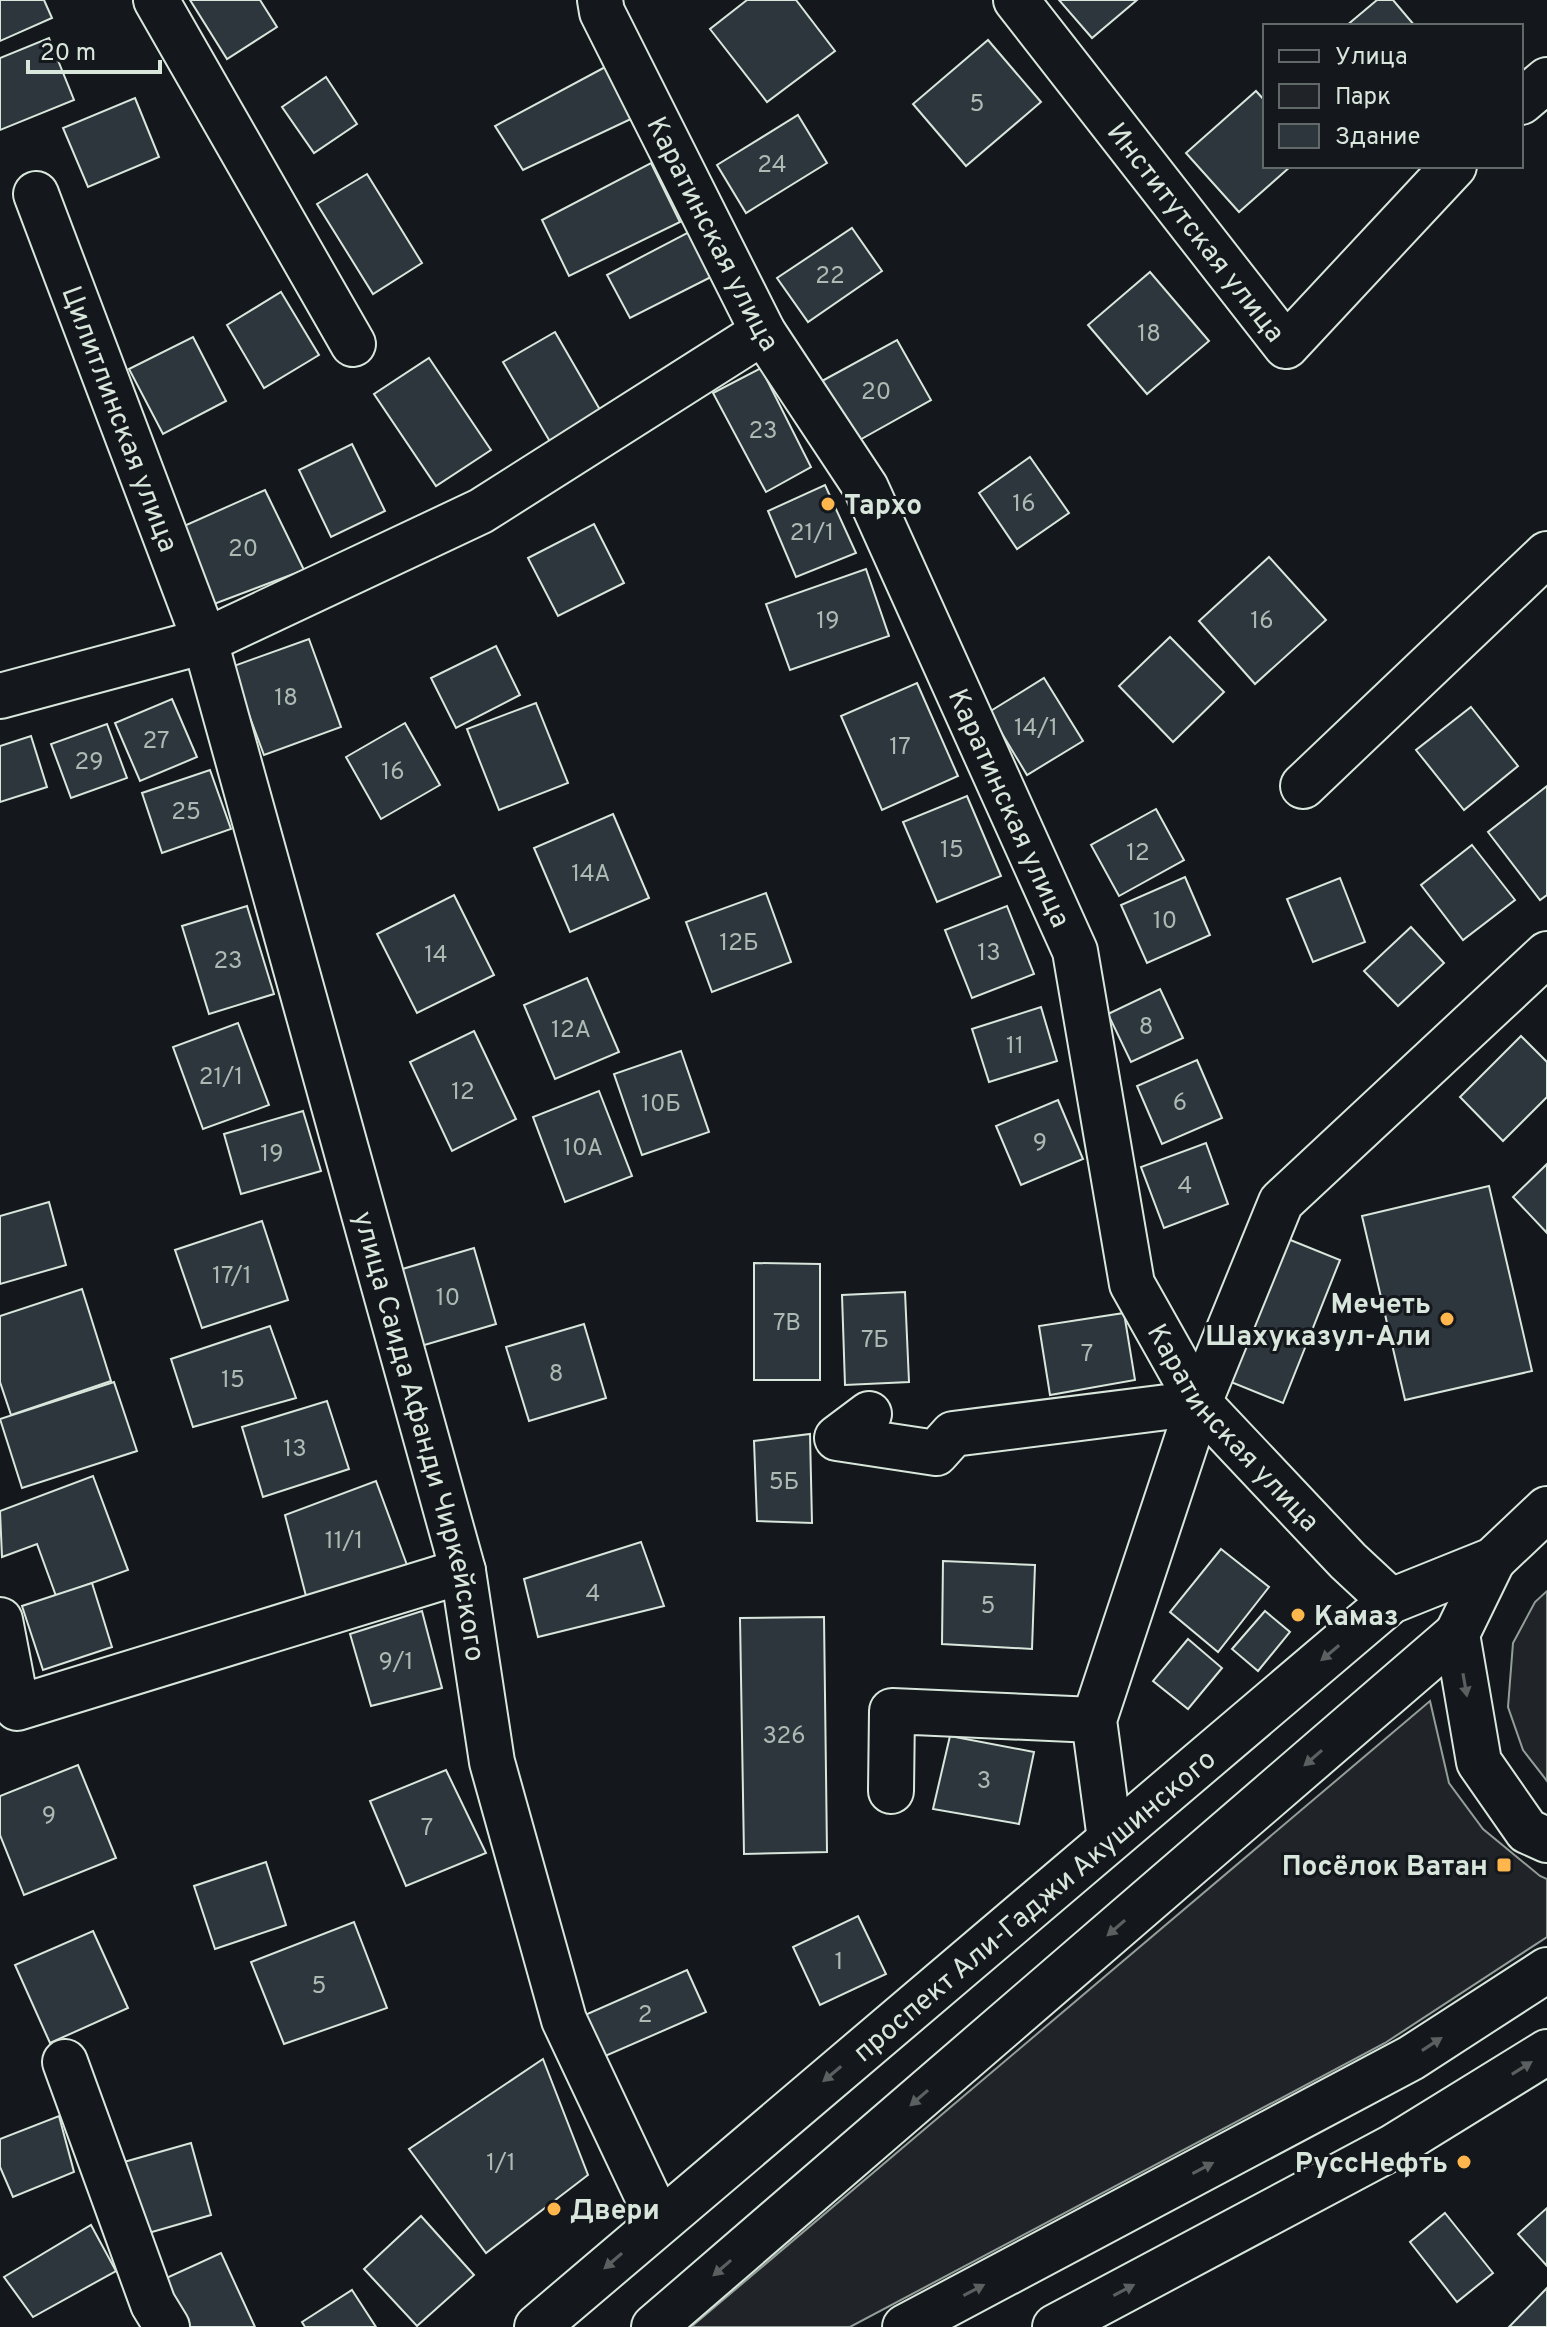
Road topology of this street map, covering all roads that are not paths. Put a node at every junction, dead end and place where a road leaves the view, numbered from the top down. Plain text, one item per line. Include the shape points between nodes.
1 (156, 0) edge
2 (600, 0) edge
3 (1016, 0) edge
4 (1547, 80) edge
5 (1523, 100) edge
6 (1452, 168) edge
7 (36, 194) dead end
8 (763, 332) junction
9 (353, 344) dead end
10 (1547, 554) edge
11 (205, 641) junction
12 (0, 696) edge
13 (1303, 786) dead end
14 (1547, 954) edge
15 (1199, 1403) junction
16 (869, 1414) dead end
17 (1547, 1509) edge
18 (1493, 1560) junction
19 (463, 1571) junction
20 (1391, 1601) junction
21 (0, 1620) edge
22 (1457, 1634) junction
23 (1094, 1720) junction
24 (891, 1791) dead end
25 (1110, 1839) junction
26 (1547, 1840) edge
27 (1547, 1970) edge
28 (1547, 2052) edge
29 (65, 2062) dead end
30 (659, 2221) junction
31 (167, 2327) edge
32 (537, 2327) edge
33 (654, 2327) edge
34 (905, 2327) edge
35 (1055, 2327) edge

1 - 9 main road
2 - 8 main road, Каратинская улица
3 - 6 main road, Институтская улица via 1286,346
4 - 5 main road
7 - 11 main road, Цилитлинская улица
8 - 11 main road via 481,511
8 - 15 main road, Каратинская улица via 866,488 1075,951 1132,1284
10 - 13 main road
11 - 12 main road
11 - 19 main road, улица Саида Афанди Чиркейского
14 - 15 main road via 1281,1202
15 - 16 main road via 953,1434 936,1453 837,1438
15 - 20 main road, Каратинская улица
15 - 23 main road
17 - 18 main road, проспект Али-Гаджи Акушинского
18 - 20 main road, проспект Али-Гаджи Акушинского
18 - 22 main road
19 - 21 main road via 17,1708
19 - 30 main road, улица Саида Афанди Чиркейского via 492,1762 564,2020
20 -> 25 main road, проспект Али-Гаджи Акушинского
22 -> 26 main road via 1479,1762 1527,1831
22 -> 33 main road
23 - 24 main road via 892,1711
23 - 25 main road
25 -> 30 main road, проспект Али-Гаджи Акушинского
34 -> 27 main road via 1411,2058
35 -> 28 main road via 1393,2147
29 - 31 main road via 153,2304
30 -> 32 main road, проспект Али-Гаджи Акушинского

